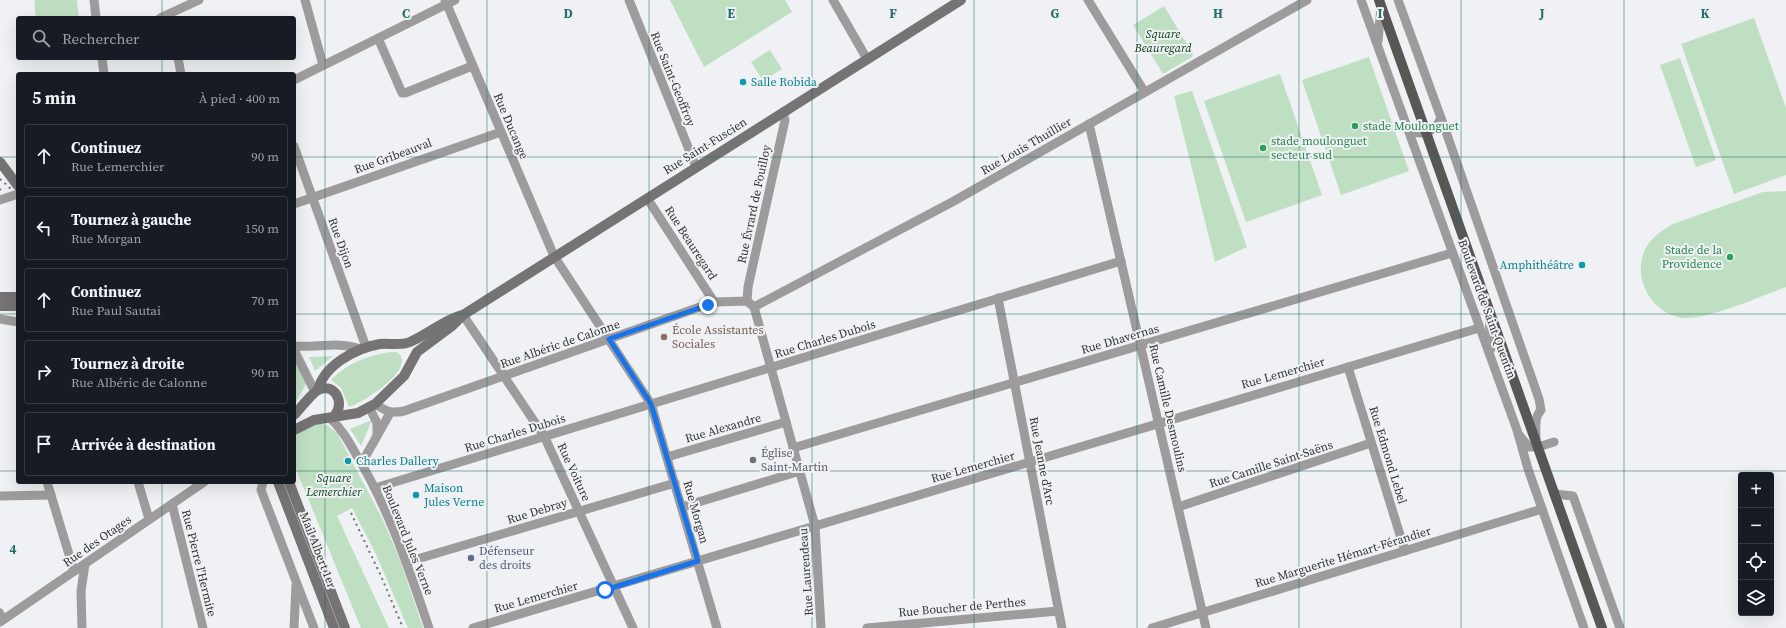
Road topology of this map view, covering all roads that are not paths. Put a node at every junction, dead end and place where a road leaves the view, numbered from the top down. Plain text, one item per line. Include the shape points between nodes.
1 (94, 0) edge
2 (199, 0) edge
3 (305, 0) edge
4 (456, 0) edge
5 (629, 0) edge
6 (833, 0) edge
7 (961, 0) edge
8 (1088, 0) edge
9 (1307, 0) edge
10 (1361, 0) edge
11 (1398, 0) edge
12 (446, 2) edge
13 (1380, 4) edge
14 (96, 16) edge
15 (170, 16) edge
16 (378, 38) junction
17 (1378, 46) junction
18 (102, 60) edge
19 (178, 60) edge
20 (867, 60) junction
21 (323, 65) junction
22 (472, 66) junction
23 (104, 72) edge
24 (181, 72) edge
25 (296, 79) edge
26 (1144, 91) junction
27 (783, 112) junction
28 (1441, 118) junction
29 (1089, 124) junction
30 (1407, 129) junction
31 (501, 132) junction
32 (1426, 133) junction
33 (296, 152) edge
34 (0, 162) edge
35 (696, 167) junction
36 (16, 183) edge
37 (16, 195) edge
38 (312, 198) junction
39 (647, 198) junction
40 (0, 200) edge
41 (296, 203) edge
42 (1452, 253) junction
43 (554, 256) junction
44 (1121, 261) junction
45 (0, 297) edge
46 (16, 297) edge
47 (998, 298) junction
48 (714, 302) junction
49 (751, 304) junction
50 (0, 306) edge
51 (16, 306) edge
52 (1489, 311) junction
53 (463, 315) junction
54 (0, 319) edge
55 (16, 322) edge
56 (1479, 328) junction
57 (609, 339) junction
58 (402, 344) junction
59 (1142, 345) junction
60 (296, 346) edge
61 (363, 348) junction
62 (296, 354) edge
63 (411, 360) junction
64 (1492, 360) junction
65 (771, 367) junction
66 (1348, 367) junction
67 (504, 376) junction
68 (1014, 382) junction
69 (315, 393) junction
70 (651, 404) junction
71 (372, 405) junction
72 (390, 412) junction
73 (296, 413) edge
74 (329, 417) junction
75 (786, 422) junction
76 (1159, 422) junction
77 (296, 429) edge
78 (1517, 430) junction
79 (377, 436) junction
80 (544, 436) junction
81 (1554, 442) dead end
82 (1371, 443) junction
83 (1537, 444) junction
84 (793, 448) junction
85 (667, 457) junction
86 (360, 462) junction
87 (1030, 463) junction
88 (800, 471) junction
89 (674, 483) junction
90 (48, 484) edge
91 (139, 484) edge
92 (201, 484) edge
93 (262, 484) edge
94 (279, 484) edge
95 (290, 484) edge
96 (375, 488) junction
97 (1554, 494) junction
98 (51, 495) junction
99 (0, 496) edge
100 (172, 504) junction
101 (682, 507) junction
102 (1178, 507) junction
103 (1542, 509) junction
104 (579, 511) junction
105 (149, 519) junction
106 (816, 526) junction
107 (1405, 551) junction
108 (698, 561) junction
109 (407, 562) junction
110 (85, 564) junction
111 (74, 571) junction
112 (296, 581) junction
113 (614, 587) junction
114 (1058, 611) junction
115 (1204, 612) junction
116 (1, 618) edge
117 (82, 628) edge
118 (203, 628) edge
119 (294, 628) edge
120 (314, 628) edge
121 (334, 628) edge
122 (345, 628) edge
123 (429, 628) edge
124 (473, 628) edge
125 (633, 628) edge
126 (717, 628) edge
127 (821, 628) edge
128 (867, 628) edge
129 (1062, 628) edge
130 (1152, 628) edge
131 (1206, 628) edge
132 (1584, 628) edge
133 (1602, 628) edge
134 (1620, 628) edge

1 - 14 street
2 - 15 street
3 - 21 street
4 - 12 street
5 - 35 street, Rue Saint-Geoffroy
6 - 20 street
7 - 20 main road, Rue Saint-Fuscien
8 - 26 street
9 - 26 street, Rue Louis Thuillier
10 - 17 street, Boulevard de Saint-Quentin
11 - 28 street, Boulevard de Saint-Quentin
12 - 16 street
12 - 22 street, Rue Ducange
13 - 17 street
13 - 32 main road, Boulevard de Saint-Quentin
16 - 21 street
16 - 22 street via 402,93
17 - 30 street, Boulevard de Saint-Quentin
18 - 23 street
19 - 24 street
20 - 27 main road, Rue Saint-Fuscien
21 - 25 street
22 - 31 street, Rue Ducange
26 - 29 street, Rue Louis Thuillier
27 - 35 main road, Rue Saint-Fuscien
27 - 49 street, Rue Évrard de Fouilloy via 785,120 748,287
28 - 32 street via 1433,130
28 - 83 street, Boulevard de Saint-Quentin via 1538,399 1541,410 1536,422
29 - 44 street, Rue Camille Desmoulins
29 - 49 street, Rue Louis Thuillier via 894,234
30 - 32 street via 1418,134
30 - 42 street, Boulevard de Saint-Quentin
31 - 38 street, Rue Gribeauval
31 - 43 street, Rue Ducange
32 - 52 main road, Boulevard de Saint-Quentin
33 - 38 street, Rue Dijon
34 - 36 main road
35 - 39 main road, Rue Saint-Fuscien
37 - 40 street
38 - 41 street, Rue Gribeauval
38 - 61 street, Rue Dijon
39 - 43 main road, Rue Saint-Fuscien
39 - 48 street, Rue Beauregard
42 - 56 street, Boulevard de Saint-Quentin
42 - 59 street, Rue Dhavernas
43 - 53 main road, Rue Saint-Fuscien
43 - 57 street, Rue Ducange
44 - 47 street, Rue Charles Dubois
44 - 59 street, Rue Camille Desmoulins
45 - 46 main road
47 - 65 street, Rue Charles Dubois
47 - 68 street, Rue Jeanne d'Arc
48 - 49 street, Rue Albéric de Calonne
48 - 57 street, Rue Albéric de Calonne
49 - 65 street, Rue Laurendeau
50 - 51 main road
52 - 64 street
52 - 83 main road, Boulevard de Saint-Quentin
53 - 58 main road, Rue Saint-Fuscien via 449,319
53 - 63 main road, Rue Saint-Fuscien via 422,347
53 - 67 street, Rue Voiture
54 - 55 street
56 - 64 street, Boulevard de Saint-Quentin
56 - 66 street, Rue Lemerchier
57 - 67 street, Rue Albéric de Calonne
57 - 70 street, Rue Morgan
58 - 61 main road, Rue Saint-Fuscien
58 - 63 main road via 408,350
59 - 68 street, Rue Dhavernas
59 - 76 street, Rue Camille Desmoulins
60 - 61 street via 349,345
61 - 69 main road via 327,372
62 - 69 street
63 - 71 main road, Rue Saint-Fuscien via 404,376
64 - 78 street, Boulevard de Saint-Quentin
65 - 70 street, Rue Charles Dubois
65 - 75 street, Rue Laurendeau
66 - 76 street, Rue Lemerchier
66 - 82 street, Rue Edmond Lebel
67 - 72 street, Rue Albéric de Calonne via 404,411
67 - 80 street, Rue Voiture
68 - 84 street, Rue Dhavernas
68 - 87 street, Rue Jeanne d'Arc
69 - 73 main road
69 - 74 main road via 310,406 312,412
69 - 74 main road via 328,389 336,394 340,402 338,412
70 - 80 street, Rue Charles Dubois
70 - 85 street, Rue Morgan
71 - 72 street
71 - 74 main road via 358,413
71 - 79 street via 377,423
72 - 79 street
74 - 77 main road
74 - 86 street, Boulevard Jules Verne via 340,427
75 - 84 street, Rue Laurendeau
75 - 85 street, Rue Alexandre
76 - 87 street, Rue Lemerchier
76 - 102 street, Rue Camille Desmoulins
78 - 83 street via 1529,447
78 - 103 street, Boulevard de Saint-Quentin
79 - 86 street
80 - 96 street, Rue Charles Dubois
80 - 104 street, Rue Voiture
81 - 83 street
82 - 102 street, Rue Camille Saint-Saëns
82 - 107 street, Rue Edmond Lebel
83 - 97 main road, Boulevard de Saint-Quentin
84 - 88 street, Rue Laurendeau
85 - 89 street, Rue Morgan
86 - 96 street, Boulevard Jules Verne
87 - 106 street, Rue Lemerchier
87 - 114 street, Rue Jeanne d'Arc
88 - 101 street
88 - 106 street, Rue Laurendeau
89 - 101 street, Rue Morgan
89 - 104 street, Rue Debray
90 - 98 street
91 - 105 street
92 - 100 street, Rue des Otages
93 - 112 street via 261,490
94 - 121 main road, Mail Albert 1er
95 - 122 main road, Mail Albert 1er
96 - 109 street, Boulevard Jules Verne
97 - 133 main road, Boulevard de Saint-Quentin
97 - 134 street via 1574,496
98 - 99 street
98 - 111 street
100 - 105 street, Rue des Otages
100 - 118 street, Rue Pierre l'Hermite
101 - 108 street, Rue Morgan
102 - 115 street, Rue Camille Desmoulins
103 - 107 street, Rue Marguerite Hémart-Férandier
103 - 132 street, Boulevard de Saint-Quentin
104 - 109 street, Rue Debray
104 - 113 street, Rue Voiture
105 - 110 street, Rue des Otages
106 - 108 street, Rue Lemerchier
106 - 127 street, Rue Laurendeau
107 - 115 street, Rue Marguerite Hémart-Férandier
108 - 113 street, Rue Lemerchier
108 - 126 street, Rue Morgan
109 - 123 street, Boulevard Jules Verne
110 - 111 street, Rue des Otages
110 - 117 street via 81,591
111 - 116 street, Rue des Otages
112 - 119 street
112 - 120 street
113 - 124 street, Rue Lemerchier
113 - 125 street, Rue Voiture
114 - 128 street, Rue Boucher de Perthes
114 - 129 street, Rue Jeanne d'Arc
115 - 130 street, Rue Marguerite Hémart-Férandier
115 - 131 street, Rue Camille Desmoulins

